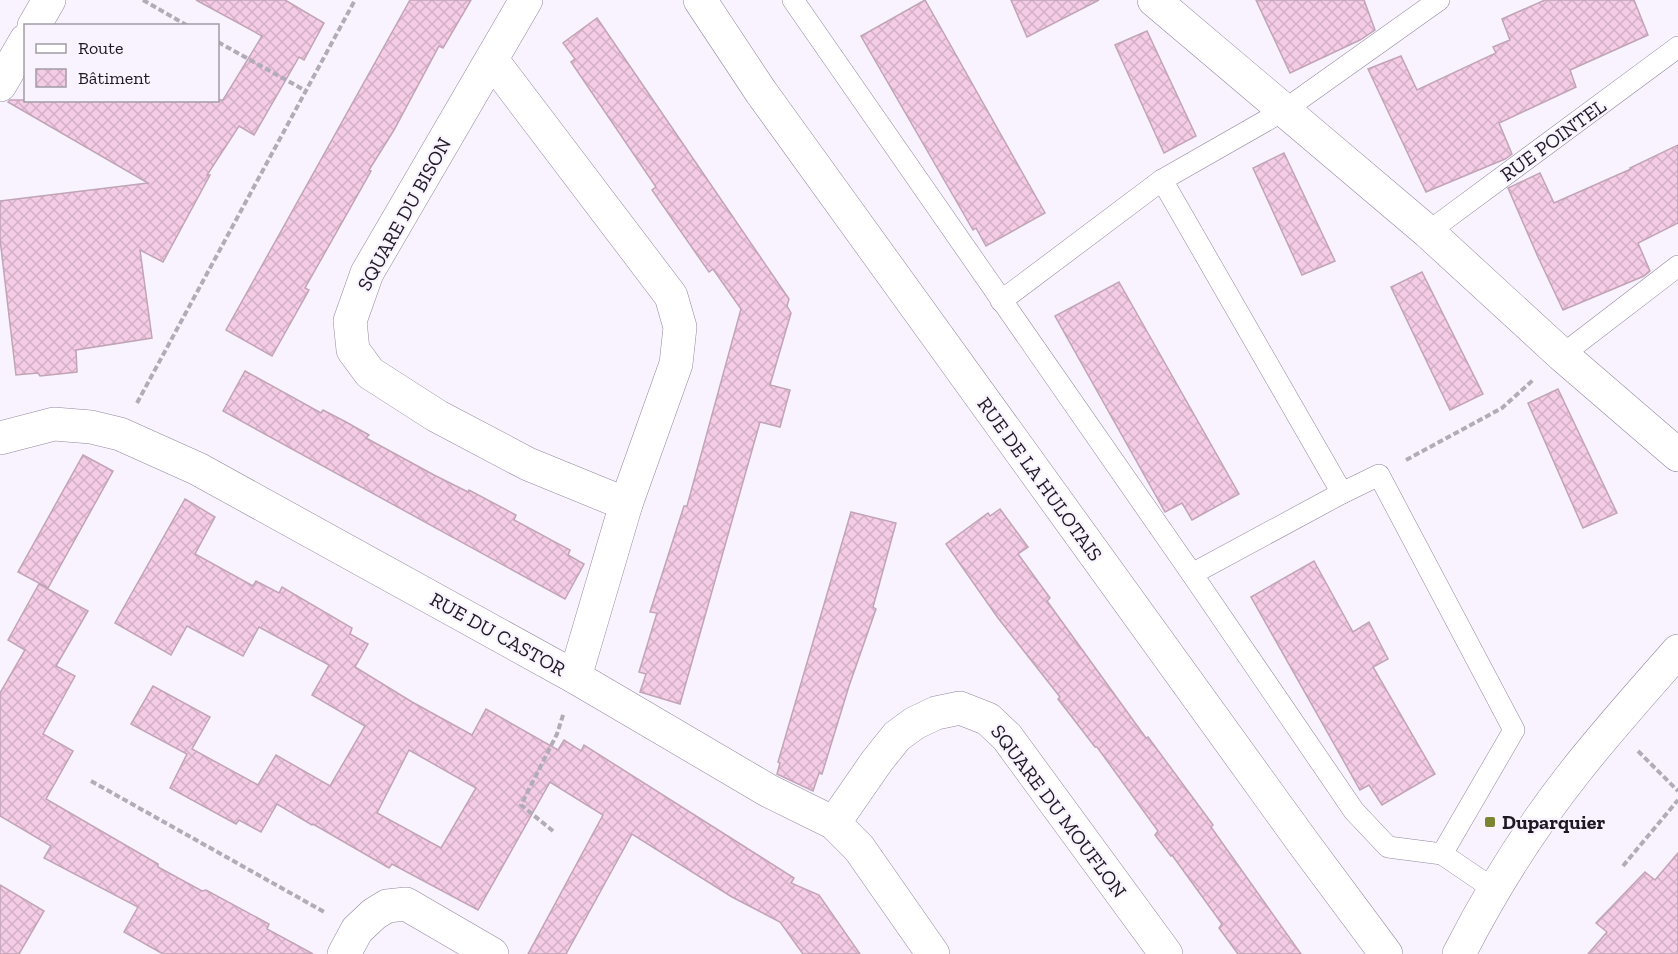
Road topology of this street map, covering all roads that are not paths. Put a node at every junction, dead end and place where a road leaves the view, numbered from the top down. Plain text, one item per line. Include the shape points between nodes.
1 (49, 0) edge
2 (526, 0) edge
3 (700, 0) edge
4 (794, 0) edge
5 (1154, 0) edge
6 (1439, 0) edge
7 (35, 24) edge
8 (24, 43) edge
9 (1678, 47) edge
10 (492, 60) junction
11 (0, 85) edge
12 (1283, 111) junction
13 (1162, 180) junction
14 (1428, 232) junction
15 (1678, 266) edge
16 (1001, 301) junction
17 (1562, 355) junction
18 (0, 438) edge
19 (1678, 455) edge
20 (1342, 493) junction
21 (626, 504) junction
22 (1192, 574) junction
23 (1678, 651) edge
24 (575, 677) junction
25 (834, 823) junction
26 (1442, 854) junction
27 (1496, 890) junction
28 (350, 942) edge
29 (492, 954) edge
30 (933, 954) edge
31 (1166, 954) edge
32 (1386, 954) edge
33 (1459, 954) edge

1 - 7 street
2 - 10 street, SQUARE DU BISON
3 - 32 street, RUE DE LA HULOTAIS via 761,92
4 - 16 lane
5 - 12 street
6 - 12 lane
8 - 11 street
9 - 14 lane, RUE POINTEL
10 - 21 street via 671,296 680,327 676,364
10 - 21 street, SQUARE DU BISON via 367,273 350,321 353,350 370,373 436,416 528,464
12 - 13 lane
12 - 14 street
13 - 16 lane
13 - 20 lane
14 - 17 street
15 - 17 lane
16 - 22 lane
17 - 19 street
18 - 24 street, RUE DU CASTOR via 54,424 91,427 120,435 198,469
20 - 22 lane
20 - 26 lane via 1379,475 1514,730
21 - 24 street
22 - 26 lane via 1354,812 1388,847
23 - 27 street via 1573,774 1521,846
24 - 25 street, RUE DU CASTOR via 770,791
25 - 30 street, RUE DU CASTOR via 859,848
25 - 31 street, SQUARE DU MOUFLON via 897,736 915,723 960,708 988,718 1007,737
26 - 27 lane
27 - 33 street
28 - 29 street via 374,914 387,906 406,904

